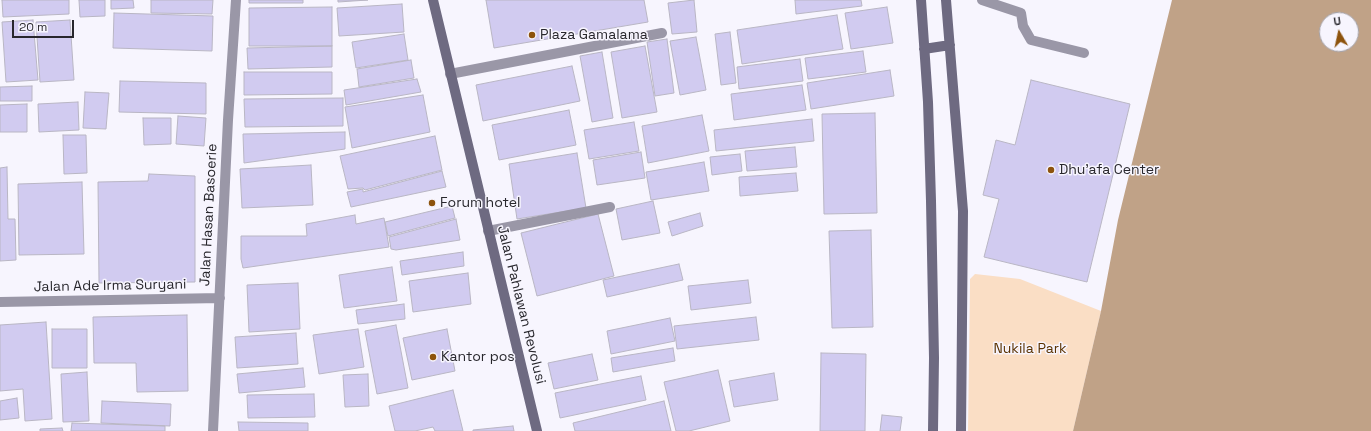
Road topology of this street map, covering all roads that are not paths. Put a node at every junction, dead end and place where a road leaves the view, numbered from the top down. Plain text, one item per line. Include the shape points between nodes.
1 (236, 0) edge
2 (433, 0) edge
3 (921, 0) edge
4 (946, 0) edge
5 (982, 0) edge
6 (662, 34) dead end
7 (950, 45) junction
8 (924, 49) junction
9 (1084, 53) dead end
10 (450, 74) junction
11 (610, 207) dead end
12 (488, 231) junction
13 (220, 298) junction
14 (0, 302) edge
15 (213, 431) edge
16 (537, 431) edge
17 (933, 431) edge
18 (961, 431) edge

1 - 13 street, Jalan Hasan Basoerie
2 - 10 street, Jalan Pahlawan Revolusi
3 - 8 street
4 - 7 street
5 - 9 street via 1021,13 1023,26 1031,40
6 - 10 street
7 - 8 street
7 - 18 street via 963,211
8 - 17 street via 932,209
10 - 12 street, Jalan Pahlawan Revolusi
11 - 12 street
12 - 16 street, Jalan Pahlawan Revolusi
13 - 14 street, Jalan Ade Irma Suryani
13 - 15 street, Jalan Hasan Basoerie

